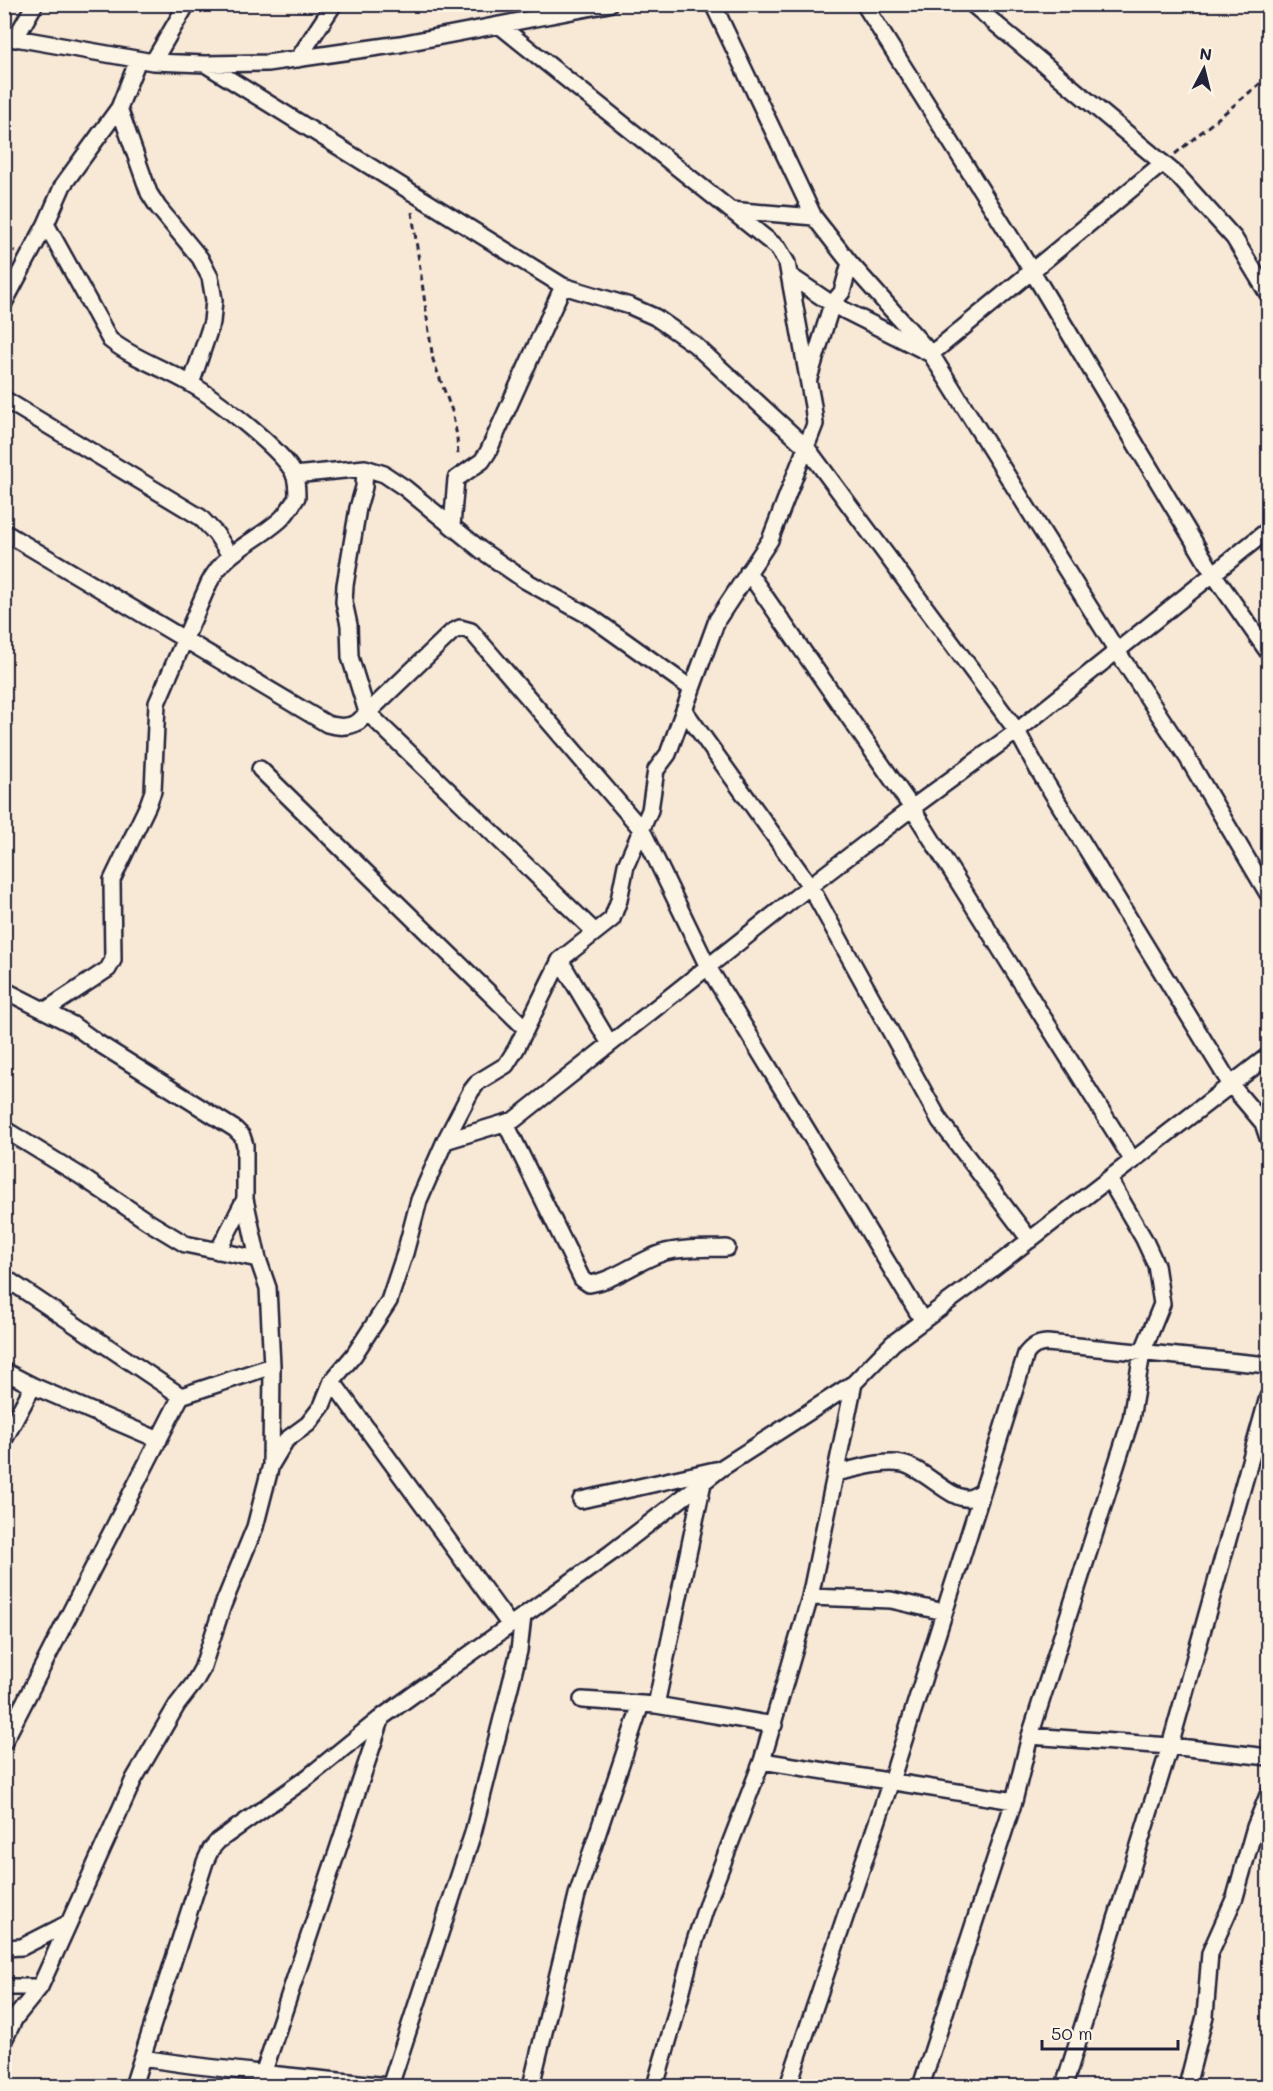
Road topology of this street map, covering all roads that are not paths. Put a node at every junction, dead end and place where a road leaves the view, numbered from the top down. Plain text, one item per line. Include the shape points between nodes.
1 (35, 4) edge
2 (187, 4) edge
3 (334, 4) edge
4 (609, 4) edge
5 (713, 4) edge
6 (864, 4) edge
7 (972, 4) edge
8 (499, 25) junction
9 (10, 37) edge
10 (298, 59) junction
11 (146, 61) junction
12 (205, 64) junction
13 (119, 108) junction
14 (1163, 163) junction
15 (730, 210) junction
16 (814, 217) junction
17 (46, 224) junction
18 (850, 263) junction
19 (1032, 271) junction
20 (789, 275) junction
21 (563, 286) junction
22 (1269, 294) edge
23 (4, 303) edge
24 (832, 304) junction
25 (931, 354) junction
26 (808, 381) junction
27 (191, 384) junction
28 (4, 399) edge
29 (807, 448) junction
30 (365, 468) junction
31 (294, 475) junction
32 (452, 526) junction
33 (1269, 530) edge
34 (4, 532) edge
35 (230, 555) junction
36 (748, 572) junction
37 (1214, 575) junction
38 (184, 638) junction
39 (1117, 651) junction
40 (1269, 652) edge
41 (692, 688) junction
42 (684, 710) junction
43 (368, 712) junction
44 (1017, 731) junction
45 (260, 769) dead end
46 (912, 808) junction
47 (642, 830) junction
48 (810, 886) junction
49 (1269, 894) edge
50 (594, 931) junction
51 (560, 960) junction
52 (708, 967) junction
53 (4, 990) edge
54 (46, 1010) junction
55 (526, 1029) junction
56 (610, 1044) junction
57 (1269, 1056) edge
58 (1231, 1085) junction
59 (506, 1124) junction
60 (4, 1130) edge
61 (1269, 1138) edge
62 (445, 1142) junction
63 (1132, 1161) junction
64 (1109, 1179) junction
65 (245, 1199) junction
66 (1030, 1240) junction
67 (728, 1248) dead end
68 (218, 1251) junction
69 (258, 1260) junction
70 (4, 1277) edge
71 (923, 1321) junction
72 (1142, 1353) junction
73 (1269, 1365) edge
74 (272, 1366) junction
75 (4, 1371) edge
76 (332, 1381) junction
77 (854, 1383) junction
78 (33, 1386) junction
79 (180, 1396) junction
80 (1269, 1397) edge
81 (4, 1440) edge
82 (159, 1440) junction
83 (271, 1466) junction
84 (720, 1469) junction
85 (836, 1473) junction
86 (702, 1483) junction
87 (982, 1492) junction
88 (581, 1500) dead end
89 (810, 1597) junction
90 (944, 1612) junction
91 (523, 1616) junction
92 (510, 1625) junction
93 (582, 1700) dead end
94 (648, 1705) junction
95 (382, 1717) junction
96 (774, 1725) junction
97 (1030, 1736) junction
98 (4, 1742) edge
99 (1170, 1746) junction
100 (1269, 1757) edge
101 (762, 1761) junction
102 (891, 1781) junction
103 (1269, 1795) edge
104 (1014, 1801) junction
105 (69, 1923) junction
106 (4, 1948) edge
107 (4, 1987) edge
108 (40, 1987) junction
109 (4, 2040) edge
110 (141, 2058) junction
111 (261, 2079) edge
112 (133, 2086) edge
113 (388, 2086) edge
114 (531, 2086) edge
115 (655, 2086) edge
116 (788, 2086) edge
117 (921, 2086) edge
118 (1064, 2086) edge
119 (1187, 2086) edge

1 - 9 street
2 - 11 street
3 - 10 street
4 - 8 street
5 - 16 street
6 - 19 street
7 - 14 street
8 - 10 street via 400,45
8 - 15 street
9 - 11 street
10 - 12 street
11 - 12 street
11 - 13 street
12 - 21 street
13 - 17 street via 63,185
13 - 27 street via 149,193 210,276 212,322
14 - 19 street
14 - 22 street via 1234,238
15 - 16 street
15 - 20 street via 778,248
16 - 18 street
17 - 23 street
17 - 27 street via 110,340
18 - 24 street via 842,291
18 - 25 street
19 - 25 street
19 - 37 street
20 - 24 street
20 - 26 street
21 - 29 street via 654,317 694,344
21 - 32 street via 489,452 456,479
24 - 25 street
24 - 26 street
25 - 39 street
26 - 29 street via 815,424
27 - 31 street via 276,451
28 - 35 street via 200,518
29 - 36 street via 770,540
29 - 44 street
30 - 31 street
30 - 32 street via 384,474 405,488
30 - 43 street via 344,602 350,657
31 - 35 street via 297,497 291,508
32 - 41 street via 526,581 591,617
33 - 37 street
34 - 38 street
35 - 38 street via 217,569
36 - 41 street via 717,620
36 - 46 street
37 - 39 street
37 - 40 street
38 - 43 street via 327,724 350,726
38 - 54 street via 157,703 153,791 112,880 113,960 108,969
39 - 44 street
39 - 49 street via 1187,757
41 - 42 street
42 - 47 street via 668,754 656,770 650,810
42 - 48 street
43 - 47 street via 452,632 460,628 471,631
43 - 50 street
44 - 46 street
44 - 58 street
45 - 55 street
46 - 48 street
46 - 63 street
47 - 50 street via 626,865 612,919
47 - 52 street
48 - 52 street
48 - 66 street via 940,1121
50 - 51 street
51 - 55 street
51 - 56 street
52 - 56 street
52 - 71 street
53 - 54 street
54 - 65 street via 235,1129 245,1145
55 - 62 street via 506,1065 478,1082 471,1091
56 - 59 street
57 - 58 street
58 - 61 street via 1263,1123
58 - 63 street
59 - 62 street
59 - 67 street via 582,1279 589,1284 602,1282 665,1252
60 - 68 street via 185,1244
62 - 76 street via 419,1200 389,1301
63 - 64 street
64 - 66 street
64 - 72 street via 1156,1265 1162,1304
65 - 68 street
65 - 69 street
66 - 71 street
68 - 69 street
69 - 74 street via 268,1288
70 - 79 street
71 - 77 street via 893,1343
72 - 73 street
72 - 87 street via 1047,1344 1031,1347
72 - 97 street via 1131,1419
74 - 79 street
74 - 83 street
75 - 78 street
76 - 83 street via 322,1406 308,1424 286,1440
76 - 92 street
77 - 84 street
77 - 85 street
78 - 81 street
78 - 82 street
79 - 82 street
80 - 99 street
82 - 98 street
83 - 105 street via 255,1527 202,1669 134,1779
84 - 86 street
84 - 88 street
85 - 87 street via 901,1464 916,1468 962,1498
85 - 89 street
86 - 91 street
86 - 94 street
87 - 90 street
89 - 90 street via 891,1600
89 - 96 street
90 - 102 street
91 - 92 street
91 - 113 street via 519,1651 473,1833
92 - 95 street
93 - 94 street
94 - 96 street
94 - 114 street via 577,1895
95 - 110 street via 211,1849
95 - 111 street
96 - 101 street
97 - 99 street
97 - 104 street
99 - 100 street
99 - 118 street
101 - 102 street
101 - 115 street via 708,1901
102 - 104 street
102 - 116 street
103 - 119 street via 1210,1953 1205,2016
104 - 117 street
105 - 106 street via 31,1944
105 - 108 street
107 - 108 street
108 - 109 street via 15,2018
110 - 111 street
110 - 112 street
111 - 113 street

